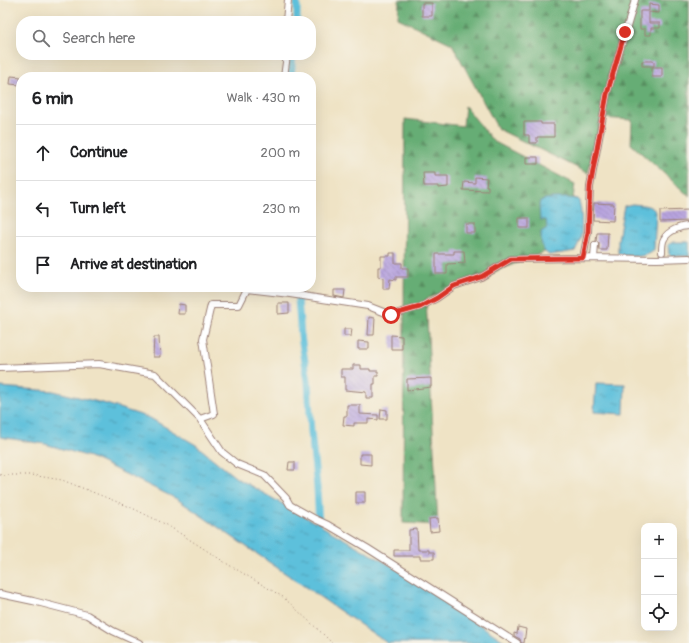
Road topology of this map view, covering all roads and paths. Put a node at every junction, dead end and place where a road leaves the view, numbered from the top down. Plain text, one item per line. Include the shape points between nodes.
1 (288, 0) edge
2 (635, 0) edge
3 (286, 16) edge
4 (286, 60) edge
5 (285, 72) edge
6 (689, 226) edge
7 (594, 245) dead end
8 (662, 252) dead end
9 (583, 258) junction
10 (594, 258) junction
11 (689, 258) edge
12 (246, 292) edge
13 (291, 292) edge
14 (0, 368) edge
15 (200, 419) junction
16 (0, 475) edge
17 (0, 594) edge
18 (139, 643) edge
19 (332, 643) edge
20 (517, 643) edge

1 - 3 street
2 - 9 street via 607,94 590,187 588,232
4 - 5 street
6 - 8 street via 669,232 663,240
7 - 10 street
9 - 10 street
9 - 13 street via 511,259 481,277 454,286 420,307 391,315 368,306
10 - 11 street
12 - 15 street via 239,305 211,305 203,339 214,414
14 - 15 street via 99,364 155,374
15 - 20 street via 222,452 237,464 264,475 290,505 367,548
16 - 19 path via 31,475 62,480 167,525 283,597
17 - 18 street via 87,615

